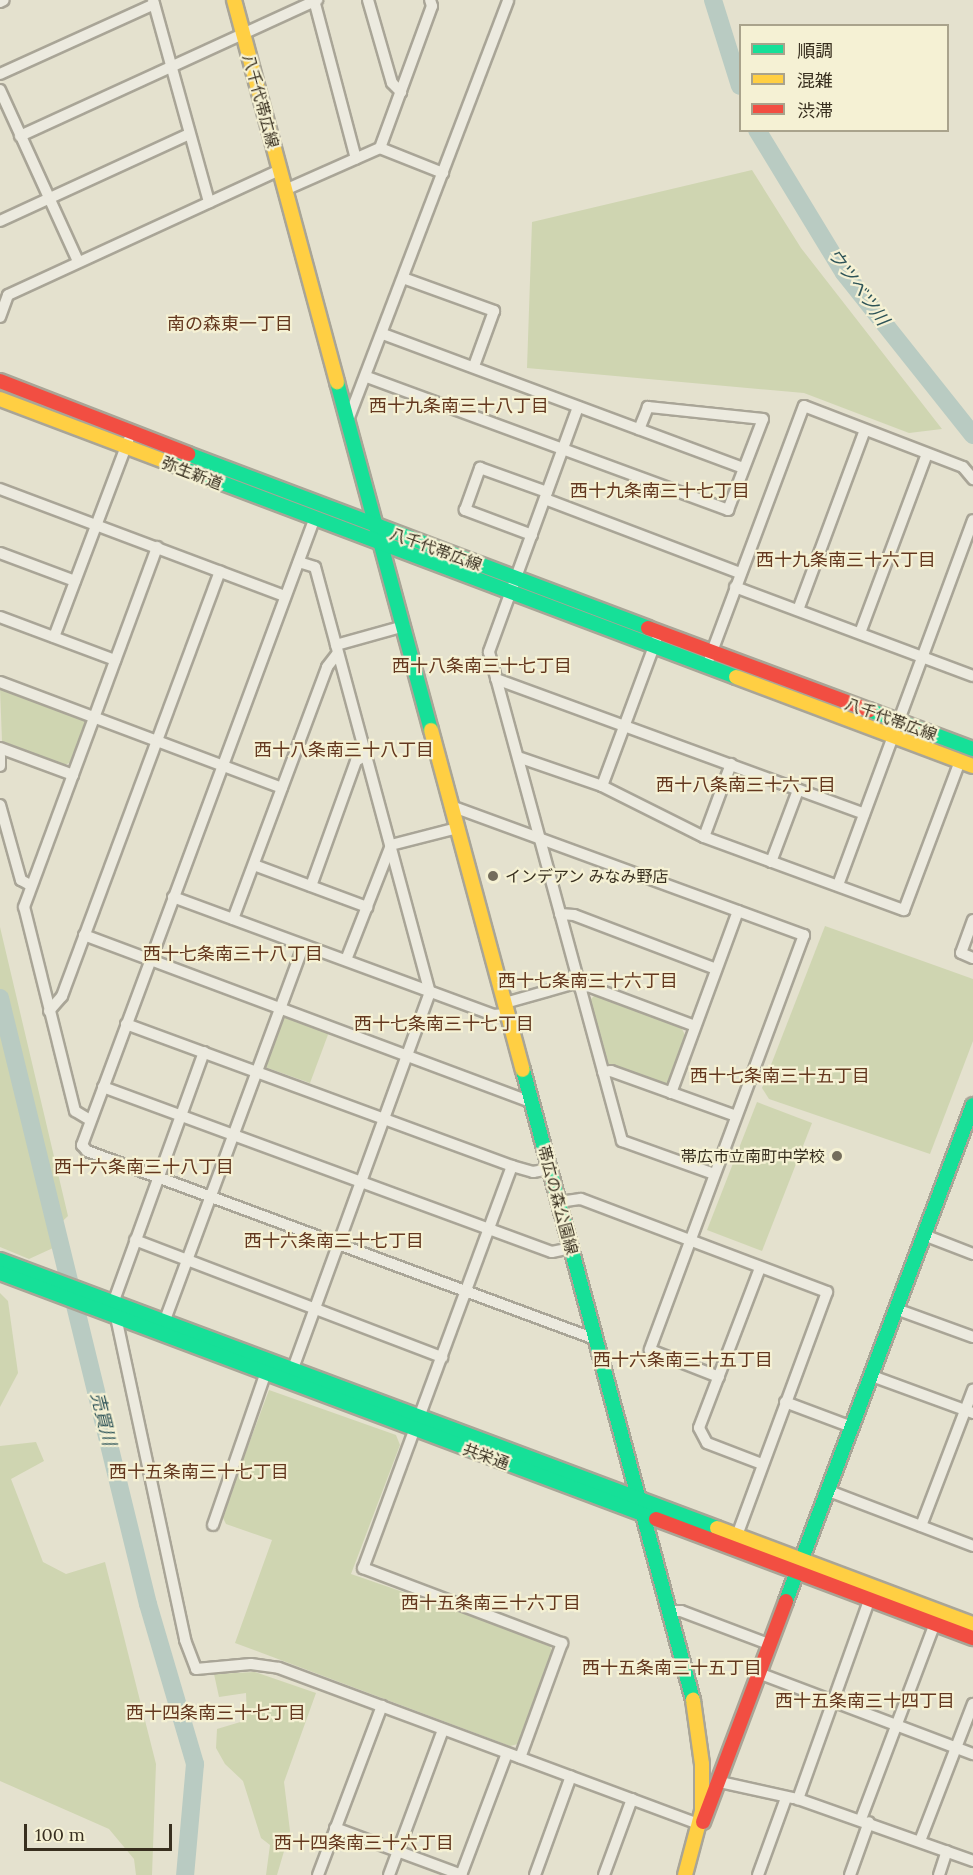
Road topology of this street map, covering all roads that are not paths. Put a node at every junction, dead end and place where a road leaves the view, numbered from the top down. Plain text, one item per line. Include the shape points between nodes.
1 (4, 0) edge
2 (234, 0) edge
3 (315, 0) edge
4 (368, 0) edge
5 (430, 0) edge
6 (508, 0) edge
7 (0, 2) edge
8 (154, 2) edge
9 (243, 33) junction
10 (172, 67) junction
11 (0, 74) edge
12 (0, 90) edge
13 (401, 92) junction
14 (189, 134) junction
15 (20, 136) junction
16 (380, 148) junction
17 (356, 159) junction
18 (280, 170) junction
19 (443, 173) junction
20 (285, 190) junction
21 (49, 198) junction
22 (209, 202) junction
23 (0, 221) edge
24 (78, 261) junction
25 (403, 278) junction
26 (4, 294) edge
27 (0, 316) edge
28 (383, 334) junction
29 (474, 366) junction
30 (367, 377) junction
31 (0, 381) edge
32 (0, 399) edge
33 (578, 407) junction
34 (347, 421) junction
35 (639, 429) junction
36 (865, 430) junction
37 (131, 433) junction
38 (125, 447) junction
39 (563, 448) junction
40 (927, 454) junction
41 (743, 468) junction
42 (973, 479) edge
43 (0, 489) edge
44 (546, 496) junction
45 (314, 520) junction
46 (973, 520) edge
47 (96, 524) junction
48 (377, 527) junction
49 (532, 535) junction
50 (383, 546) junction
51 (157, 547) junction
52 (0, 553) edge
53 (299, 561) junction
54 (220, 572) junction
55 (740, 573) junction
56 (517, 578) junction
57 (75, 581) junction
58 (735, 587) junction
59 (511, 594) junction
60 (285, 596) junction
61 (798, 610) junction
62 (0, 618) edge
63 (404, 626) junction
64 (659, 632) junction
65 (860, 633) junction
66 (54, 638) junction
67 (654, 646) junction
68 (336, 649) junction
69 (712, 651) junction
70 (923, 657) junction
71 (116, 660) junction
72 (707, 666) junction
73 (973, 676) edge
74 (496, 679) junction
75 (0, 682) edge
76 (95, 717) junction
77 (899, 722) junction
78 (625, 725) junction
79 (894, 737) junction
80 (157, 741) junction
81 (0, 748) edge
82 (973, 749) edge
83 (366, 754) junction
84 (0, 756) edge
85 (518, 757) junction
86 (967, 763) edge
87 (731, 764) junction
88 (223, 765) junction
89 (0, 766) edge
90 (73, 775) junction
91 (603, 786) junction
92 (282, 788) junction
93 (798, 790) junction
94 (0, 805) edge
95 (451, 806) junction
96 (864, 814) junction
97 (457, 828) junction
98 (538, 835) junction
99 (705, 837) junction
100 (391, 845) junction
101 (771, 862) junction
102 (254, 865) junction
103 (30, 885) junction
104 (838, 885) junction
105 (311, 886) junction
106 (173, 897) junction
107 (367, 907) junction
108 (738, 911) junction
109 (560, 914) junction
110 (233, 919) junction
111 (973, 920) edge
112 (84, 935) junction
113 (303, 946) junction
114 (973, 958) edge
115 (150, 959) junction
116 (346, 960) junction
117 (716, 969) junction
118 (580, 985) junction
119 (430, 993) junction
120 (280, 1006) junction
121 (506, 1008) junction
122 (49, 1011) junction
123 (126, 1024) junction
124 (695, 1026) junction
125 (204, 1052) junction
126 (408, 1055) junction
127 (257, 1072) junction
128 (603, 1072) junction
129 (103, 1087) junction
130 (671, 1093) junction
131 (531, 1102) junction
132 (973, 1105) edge
133 (181, 1114) junction
134 (736, 1116) junction
135 (385, 1118) junction
136 (90, 1120) junction
137 (234, 1133) junction
138 (512, 1166) junction
139 (550, 1169) junction
140 (714, 1174) junction
141 (158, 1177) junction
142 (361, 1182) junction
143 (211, 1198) junction
144 (559, 1202) junction
145 (488, 1230) junction
146 (924, 1235) junction
147 (135, 1239) junction
148 (691, 1240) junction
149 (338, 1245) junction
150 (571, 1248) junction
151 (973, 1254) edge
152 (188, 1258) junction
153 (0, 1260) edge
154 (760, 1268) junction
155 (0, 1273) edge
156 (466, 1291) junction
157 (314, 1307) junction
158 (896, 1309) junction
159 (110, 1311) junction
160 (162, 1328) junction
161 (973, 1337) edge
162 (595, 1339) junction
163 (442, 1357) junction
164 (267, 1368) junction
165 (290, 1376) junction
166 (872, 1376) junction
167 (719, 1377) junction
168 (973, 1390) edge
169 (785, 1402) junction
170 (969, 1412) edge
171 (417, 1424) junction
172 (852, 1427) junction
173 (762, 1464) junction
174 (829, 1491) junction
175 (641, 1507) junction
176 (213, 1525) dead end
177 (921, 1526) junction
178 (737, 1535) junction
179 (973, 1546) edge
180 (801, 1565) junction
181 (870, 1598) junction
182 (671, 1611) junction
183 (935, 1623) junction
184 (972, 1628) edge
185 (771, 1644) junction
186 (760, 1674) junction
187 (833, 1701) junction
188 (973, 1704) edge
189 (382, 1706) junction
190 (896, 1725) junction
191 (443, 1730) junction
192 (957, 1748) junction
193 (507, 1753) junction
194 (973, 1754) edge
195 (520, 1758) junction
196 (571, 1776) junction
197 (720, 1782) junction
198 (792, 1798) junction
199 (632, 1799) junction
200 (865, 1821) junction
201 (701, 1825) junction
202 (335, 1828) junction
203 (920, 1841) junction
204 (398, 1851) junction
205 (947, 1851) junction
206 (973, 1861) edge
207 (318, 1875) edge
208 (389, 1875) edge
209 (462, 1875) edge
210 (535, 1875) edge
211 (604, 1875) edge
212 (685, 1875) edge
213 (758, 1875) edge
214 (850, 1875) edge
215 (939, 1875) edge

1 - 7 street
2 - 9 main road, 八千代帯広線
3 - 9 street
3 - 17 street
4 - 13 street via 392,83
5 - 13 street via 432,6
6 - 19 street
8 - 10 street
8 - 11 street
9 - 10 street
9 - 18 main road, 八千代帯広線
10 - 14 street
10 - 15 street
12 - 15 street
13 - 16 street
14 - 21 street
14 - 22 street
15 - 21 street
16 - 17 street
16 - 19 street
17 - 20 street
18 - 20 main road, 八千代帯広線
18 - 22 street
19 - 25 street
20 - 34 main road, 八千代帯広線
21 - 23 street
21 - 24 street
22 - 24 street
24 - 26 street
25 - 28 street
25 - 29 street via 494,311
26 - 27 street
28 - 29 street
28 - 30 street
29 - 33 street
30 - 34 street
30 - 39 street
31 - 37 main road, 弥生新道
32 - 38 main road, 弥生新道
33 - 35 street
33 - 39 street
34 - 48 main road, 八千代帯広線
35 - 41 street
35 - 41 street via 648,407 763,419
36 - 40 street
36 - 55 street via 804,406
36 - 61 street
37 - 38 street
37 - 48 main road, 弥生新道
38 - 45 main road, 弥生新道
38 - 47 street
39 - 41 street via 728,510
39 - 44 street
40 - 42 street via 963,467
40 - 65 street
43 - 47 street
44 - 49 street
44 - 49 street via 480,468 465,510
44 - 55 street
45 - 50 main road, 弥生新道
45 - 53 street
46 - 70 street
47 - 51 street
47 - 57 street
48 - 50 main road, 帯広の森公園線
48 - 56 main road, 八千代帯広線
49 - 56 street
50 - 59 main road, 八千代帯広線
50 - 63 main road, 帯広の森公園線
51 - 54 street
51 - 71 street
52 - 57 street
53 - 60 street
53 - 68 street via 315,567
54 - 60 street
54 - 80 street
55 - 58 street
56 - 59 street
56 - 64 main road, 八千代帯広線
57 - 66 street
58 - 61 street
58 - 69 street
59 - 67 main road, 八千代帯広線
59 - 74 street via 489,652
60 - 88 street
61 - 65 street
62 - 66 street
63 - 68 street
63 - 95 main road, 帯広の森公園線
64 - 67 street
64 - 69 main road, 八千代帯広線
65 - 70 street
66 - 71 street
67 - 72 main road, 八千代帯広線
67 - 78 street
68 - 83 street
68 - 92 street
69 - 72 street
69 - 77 main road, 八千代帯広線
70 - 73 street
70 - 77 street
71 - 76 street
72 - 79 main road, 八千代帯広線
74 - 78 street
74 - 85 street
75 - 76 street
76 - 80 street
76 - 90 street
77 - 79 street
77 - 82 main road, 八千代帯広線
78 - 87 street
78 - 91 street
79 - 86 main road, 八千代帯広線
79 - 96 street
80 - 88 street
80 - 112 street
81 - 90 street
83 - 100 street
83 - 105 street via 356,760
84 - 89 street
85 - 91 street
85 - 98 street
86 - 104 street via 904,910
87 - 93 street
87 - 99 street
88 - 92 street
88 - 106 street
90 - 103 street
91 - 99 street
92 - 102 street
93 - 96 street
93 - 101 street
94 - 103 street via 21,880
95 - 97 main road, 帯広の森公園線
95 - 98 street
96 - 104 street
97 - 100 street
97 - 121 main road, 帯広の森公園線
98 - 108 street
98 - 109 street
99 - 101 street
100 - 107 street
100 - 119 street
101 - 104 street
102 - 105 street
102 - 110 street
103 - 122 street via 24,907
105 - 107 street
106 - 110 street
106 - 115 street
107 - 116 street
108 - 117 street
108 - 134 street via 804,935
109 - 117 street via 574,915
109 - 118 street
110 - 113 street
111 - 114 street via 961,953
112 - 115 street
112 - 122 street via 62,996
113 - 116 street
113 - 120 street
115 - 120 street
115 - 123 street
116 - 119 street
117 - 124 street
118 - 121 street
118 - 124 street
118 - 128 street
119 - 121 street via 493,1015
119 - 126 street
120 - 126 street
120 - 127 street
121 - 131 main road, 帯広の森公園線
122 - 136 street via 75,1112
123 - 125 street
123 - 129 street
124 - 130 street
125 - 127 street
125 - 133 street
126 - 131 street
126 - 135 street
127 - 135 street
127 - 137 street
128 - 130 street
128 - 140 street via 622,1142
129 - 133 street
129 - 136 street
130 - 134 street
131 - 139 main road, 帯広の森公園線
132 - 146 main road
133 - 137 street
133 - 141 street
134 - 140 street
135 - 138 street
135 - 142 street
136 - 141 street via 82,1144 87,1151
137 - 142 street
137 - 143 street
138 - 139 street via 533,1173
138 - 145 street
139 - 144 main road, 帯広の森公園線
140 - 148 street
141 - 143 street
141 - 147 street
142 - 145 street
142 - 149 street
143 - 149 street
143 - 152 street
144 - 148 street via 581,1199
144 - 150 main road, 帯広の森公園線
145 - 150 street via 552,1252
145 - 156 street
146 - 151 street
146 - 158 main road
147 - 152 street
147 - 159 street
148 - 154 street
148 - 167 street via 650,1350
149 - 156 street
149 - 157 street
150 - 162 main road, 帯広の森公園線
152 - 157 street
152 - 160 street
153 - 159 main road, 共栄通 via 99,1298
154 - 167 street
154 - 169 street via 827,1292
155 - 159 main road, 共栄通
156 - 162 street
156 - 163 street
157 - 163 street
157 - 165 street
158 - 161 street
158 - 166 main road
159 - 160 main road, 共栄通
159 - 189 street via 185,1640 196,1669 264,1665
160 - 164 main road, 共栄通
162 - 175 main road, 帯広の森公園線
163 - 171 street
164 - 165 main road, 共栄通
164 - 176 street
165 - 171 main road, 共栄通
166 - 170 street
166 - 172 main road
167 - 173 street via 699,1428 702,1437 707,1443
168 - 170 street
169 - 172 street
169 - 173 street
170 - 177 street
171 - 175 main road, 共栄通
171 - 195 street via 363,1568 562,1643
172 - 174 main road
173 - 178 street
174 - 177 street
174 - 180 main road
175 - 178 main road, 共栄通
175 - 180 main road, 共栄通
175 - 182 main road, 帯広の森公園線
177 - 179 street
178 - 180 main road, 共栄通
180 - 181 main road, 共栄通
180 - 184 main road, 共栄通
180 - 185 main road
181 - 183 main road, 共栄通
181 - 187 street
182 - 185 street via 681,1611
182 - 201 main road, 帯広の森公園線 via 699,1734
183 - 184 main road, 共栄通
183 - 190 street
185 - 186 main road
186 - 187 street
186 - 197 main road
187 - 190 street
187 - 198 street
188 - 192 street
189 - 191 street
189 - 202 street
190 - 192 street
190 - 200 street
191 - 193 street
191 - 204 street
192 - 194 street
192 - 203 street
193 - 195 street
193 - 209 street
195 - 196 street
196 - 199 street
196 - 210 street
197 - 198 street
197 - 201 main road
198 - 200 street
198 - 213 street
199 - 201 street
199 - 211 street
200 - 203 street
200 - 214 street
201 - 212 main road, 帯広の森公園線
202 - 204 street
202 - 207 street
203 - 205 street
204 - 208 street
204 - 209 street
205 - 206 street
205 - 215 street

